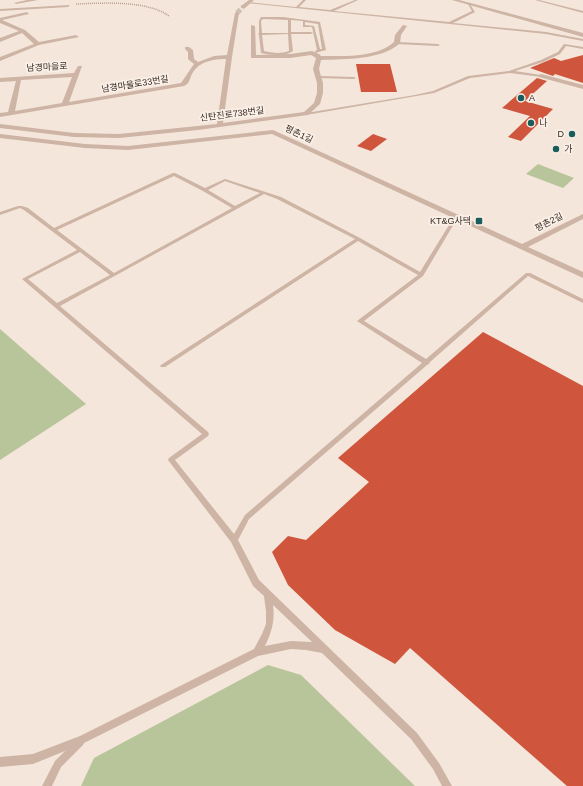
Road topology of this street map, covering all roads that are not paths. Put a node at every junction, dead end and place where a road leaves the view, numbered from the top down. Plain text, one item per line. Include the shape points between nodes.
1 (36, 0) edge
2 (305, 0) edge
3 (357, 0) edge
4 (454, 0) edge
5 (536, 0) edge
6 (250, 2) edge
7 (0, 4) edge
8 (469, 4) junction
9 (68, 6) road end
10 (243, 7) tunnel mouth
11 (38, 8) junction
12 (296, 8) junction
13 (0, 10) edge
14 (329, 12) junction
15 (583, 12) edge
16 (237, 13) tunnel mouth
17 (0, 20) edge
18 (289, 20) junction
19 (297, 20) junction
20 (304, 21) junction
21 (6, 23) junction
22 (443, 23) junction
23 (0, 26) edge
24 (253, 26) dead end
25 (404, 26) dead end
26 (20, 30) junction
27 (290, 33) junction
28 (313, 33) junction
29 (260, 34) junction
30 (0, 35) edge
31 (582, 36) edge
32 (76, 37) dead end
33 (0, 40) edge
34 (397, 43) junction
35 (38, 44) junction
36 (438, 45) dead end
37 (187, 48) dead end
38 (583, 48) edge
39 (318, 54) junction
40 (229, 57) junction
41 (0, 59) edge
42 (196, 64) junction
43 (80, 67) dead end
44 (510, 72) junction
45 (76, 75) junction
46 (540, 76) joint
47 (319, 77) junction
48 (19, 78) junction
49 (354, 78) dead end
50 (0, 80) edge
51 (583, 88) edge
52 (65, 104) junction
53 (11, 113) junction
54 (306, 114) junction
55 (0, 115) edge
56 (238, 123) junction
57 (220, 125) junction
58 (0, 126) edge
59 (273, 132) junction
60 (0, 136) edge
61 (205, 190) junction
62 (263, 193) junction
63 (235, 208) junction
64 (0, 214) edge
65 (583, 216) edge
66 (456, 217) junction
67 (53, 230) junction
68 (358, 239) junction
69 (523, 246) junction
70 (81, 250) junction
71 (114, 275) junction
72 (421, 275) junction
73 (583, 275) edge
74 (583, 301) edge
75 (56, 306) junction
76 (427, 363) junction
77 (163, 366) dead end
78 (234, 540) junction
79 (266, 593) junction
80 (326, 649) junction
81 (258, 652) junction
82 (83, 739) junction
83 (0, 762) edge
84 (47, 786) edge
85 (447, 786) edge

1 - 7 street
2 - 12 lane
3 - 14 lane
4 - 8 street
5 - 15 lane
6 - 10 street
6 - 12 lane
8 - 22 lane via 474,11 454,21
8 - 31 street
9 - 11 street
11 - 13 street
11 - 17 street
12 - 14 lane
14 - 22 lane
16 - 40 street
17 - 21 street
18 - 19 lane
18 - 27 lane
18 - 29 lane via 262,18
19 - 20 lane
19 - 28 lane via 298,28 310,27
20 - 28 lane via 304,26 313,26
20 - 39 lane via 319,23 324,50
21 - 23 street
21 - 26 street
22 - 31 lane
24 - 39 street via 253,57
25 - 34 street via 398,35
26 - 30 street
26 - 33 street
26 - 35 street
27 - 28 lane
27 - 29 lane
27 - 29 lane via 290,52 267,54 261,51
28 - 39 lane
32 - 35 street
34 - 36 lane
34 - 39 street via 390,49 358,57
35 - 41 street
37 - 42 street via 191,51 191,59
38 - 44 lane via 565,45 559,52 542,61
39 - 47 street via 316,69
40 - 42 street via 216,57
40 - 57 street
42 - 52 street, 남경마을로33번길 via 182,85
43 - 45 street, 남경마을로
44 - 46 lane
44 - 54 lane via 469,77 434,92 415,96
45 - 48 street, 남경마을로
45 - 52 street, 남경마을로
46 - 51 street
47 - 49 lane
47 - 54 street via 320,94 317,104
48 - 50 street, 남경마을로
48 - 53 street, 남경마을로
52 - 53 street
53 - 55 street
54 - 56 street, 신탄진로738번길
56 - 57 street, 신탄진로738번길
56 - 59 street
57 - 58 street, 신탄진로738번길 via 106,136 74,135
59 - 60 street, 평촌1길 via 128,148 85,146
59 - 66 street, 평촌1길
61 - 62 lane via 225,180
61 - 63 lane
61 - 67 lane via 174,174
62 - 63 lane
62 - 68 lane via 279,198
63 - 71 lane
64 - 67 lane via 20,207
65 - 69 street, 평촌2길
66 - 69 street, 평촌1길
66 - 72 lane
67 - 70 lane
68 - 72 lane
68 - 77 lane
69 - 73 street, 평촌1길
70 - 71 lane
70 - 75 lane via 25,279
71 - 75 lane
72 - 76 lane via 360,321
74 - 76 lane via 528,274
75 - 78 lane via 206,434 171,460
76 - 78 lane via 247,517
78 - 79 lane via 256,583
79 - 80 lane
79 - 81 lane via 271,612 269,631
80 - 81 lane via 307,644 285,644
80 - 85 lane via 414,736
81 - 82 lane
82 - 83 lane via 33,759
82 - 84 lane via 58,764

